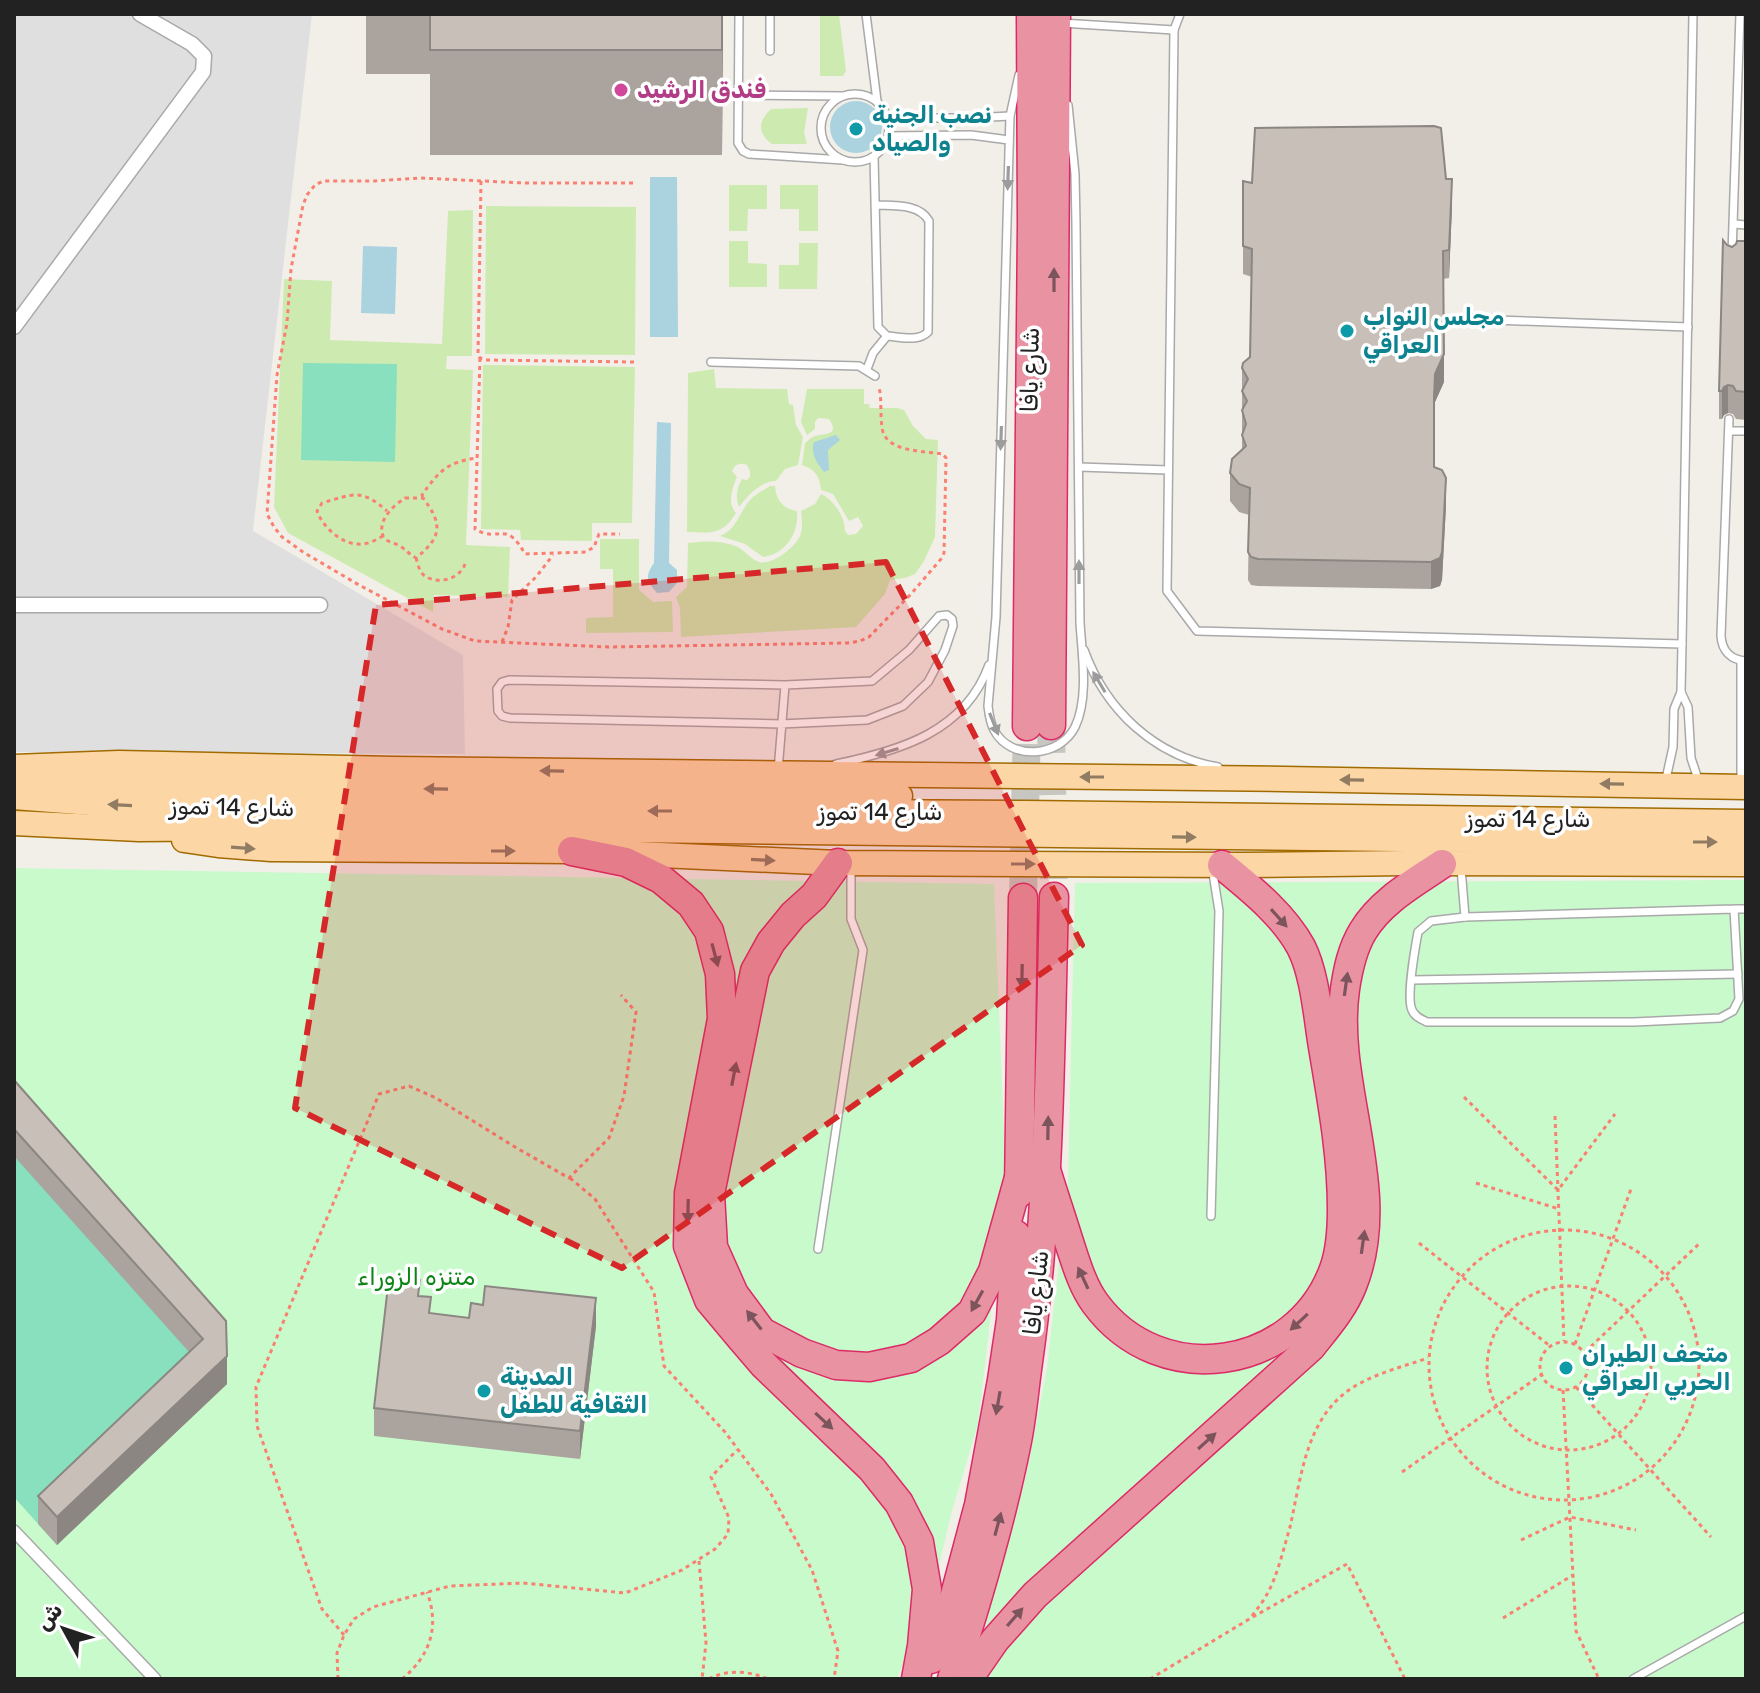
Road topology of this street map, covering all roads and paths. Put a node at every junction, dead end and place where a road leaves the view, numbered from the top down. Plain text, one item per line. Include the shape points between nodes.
1 (140, 14) edge
2 (739, 14) edge
3 (770, 14) edge
4 (866, 14) edge
5 (1180, 14) edge
6 (1693, 14) edge
7 (1740, 14) edge
8 (1043, 17) edge
9 (1174, 30) junction
10 (1743, 32) edge
11 (770, 51) dead end
12 (1064, 73) dead end
13 (738, 95) junction
14 (844, 96) junction
15 (1067, 98) dead end
16 (877, 101) junction
17 (1010, 116) junction
18 (889, 118) junction
19 (889, 136) junction
20 (1009, 140) junction
21 (874, 157) junction
22 (843, 160) junction
23 (481, 181) junction
24 (633, 183) dead end
25 (875, 205) junction
26 (1734, 224) junction
27 (1746, 225) edge
28 (1731, 268) edge
29 (1495, 320) dead end
30 (14, 327) edge
31 (1688, 327) junction
32 (887, 336) junction
33 (480, 358) junction
34 (634, 362) dead end
35 (711, 362) dead end
36 (867, 369) junction
37 (875, 376) joint
38 (1729, 419) dead end
39 (1729, 431) junction
40 (1746, 431) edge
41 (477, 458) junction
42 (1079, 467) junction
43 (1168, 470) junction
44 (423, 498) junction
45 (388, 512) junction
46 (620, 534) dead end
47 (383, 536) junction
48 (554, 553) junction
49 (416, 558) junction
50 (465, 564) dead end
51 (14, 605) edge
52 (320, 605) dead end
53 (502, 642) junction
54 (994, 643) junction
55 (1081, 643) junction
56 (1682, 644) junction
57 (1743, 661) edge
58 (785, 685) junction
59 (1681, 692) junction
60 (781, 724) junction
61 (1039, 726) tunnel mouth
62 (14, 767) edge
63 (782, 774) junction
64 (1284, 779) junction
65 (14, 783) edge
66 (1664, 785) junction
67 (1700, 786) junction
68 (1744, 794) edge
69 (14, 797) edge
70 (1746, 822) edge
71 (14, 823) edge
72 (139, 829) junction
73 (1746, 843) edge
74 (572, 851) junction
75 (845, 863) junction
76 (1452, 864) junction
77 (1746, 864) edge
78 (1216, 865) junction
79 (1054, 897) tunnel mouth
80 (1023, 898) tunnel mouth
81 (1734, 909) junction
82 (1746, 909) edge
83 (1465, 917) junction
84 (1738, 974) junction
85 (1412, 980) junction
86 (621, 995) dead end
87 (1464, 1097) dead end
88 (1615, 1114) dead end
89 (1555, 1116) dead end
90 (1033, 1174) junction
91 (569, 1178) junction
92 (1476, 1183) dead end
93 (1631, 1189) dead end
94 (1558, 1190) junction
95 (1559, 1209) junction
96 (1211, 1216) dead end
97 (1560, 1230) junction
98 (1613, 1238) junction
99 (1419, 1243) dead end
100 (1700, 1243) dead end
101 (818, 1249) dead end
102 (1666, 1275) junction
103 (1461, 1276) junction
104 (1562, 1286) junction
105 (1594, 1290) junction
106 (1628, 1311) junction
107 (1508, 1313) junction
108 (1564, 1341) junction
109 (1575, 1344) junction
110 (1550, 1346) junction
111 (1585, 1352) junction
112 (1428, 1358) junction
113 (1541, 1375) junction
114 (1576, 1387) junction
115 (1563, 1390) junction
116 (1496, 1406) junction
117 (1618, 1433) junction
118 (1449, 1439) junction
119 (738, 1449) junction
120 (1566, 1450) junction
121 (1651, 1470) junction
122 (1402, 1472) dead end
123 (1569, 1502) junction
124 (1570, 1517) junction
125 (1636, 1530) dead end
126 (14, 1531) edge
127 (1711, 1537) dead end
128 (1521, 1540) dead end
129 (699, 1561) junction
130 (1573, 1575) junction
131 (427, 1592) junction
132 (1746, 1616) edge
133 (1251, 1618) junction
134 (1503, 1618) dead end
135 (344, 1635) junction
136 (155, 1679) edge
137 (338, 1679) edge
138 (402, 1679) edge
139 (702, 1679) edge
140 (709, 1679) edge
141 (768, 1679) edge
142 (834, 1679) edge
143 (916, 1679) edge
144 (923, 1679) edge
145 (952, 1679) edge
146 (968, 1679) edge
147 (1150, 1679) edge
148 (1405, 1679) edge
149 (1599, 1679) edge
150 (1633, 1679) edge

1 - 30 street via 192,44 204,56 203,72
2 - 13 lane
3 - 11 lane
4 - 16 lane
5 - 9 lane
6 - 31 lane
7 - 10 lane
8 - 9 lane
8 - 12 lane
8 - 17 lane
8 - 61 highway, شارع يافا via 1032,225
9 - 43 lane
10 - 26 lane
13 - 14 lane
13 - 22 lane via 738,143 743,151
14 - 16 lane via 855,93
14 - 22 lane via 826,110 821,133 832,154
15 - 42 lane via 1075,174
16 - 18 lane
17 - 18 lane
17 - 20 lane
18 - 19 lane
19 - 20 lane
19 - 21 lane
20 -> 54 lane
21 - 22 lane
21 - 25 lane
23 - 24 path
23 - 33 path
23 - 53 path via 323,181 307,195 277,375 267,514 282,537 359,585 442,629 475,641
25 - 32 lane via 878,327
25 - 32 lane via 916,209 929,221 928,332 916,338
26 - 27 lane
26 - 28 lane
29 - 31 lane
31 - 56 lane
32 - 36 lane
33 - 34 path
33 - 41 path
35 - 36 lane
36 - 37 lane
37 - 53 path via 888,442 943,454 946,467 944,553 869,637 848,643 720,646
38 - 39 lane
39 - 40 lane
39 - 57 lane via 1721,636 1724,649
41 - 44 path via 448,466
41 - 48 path via 475,529 509,534 525,554
42 - 43 lane
55 -> 42 lane
43 - 56 lane via 1167,591 1197,631
44 - 45 path via 405,498
44 - 49 path via 436,519 437,535
45 - 47 path
45 - 47 path via 360,494 322,503 317,511 324,526 356,545
46 - 48 path via 599,534 586,552
47 - 49 path
48 - 53 path via 512,600
49 - 50 path via 420,571 437,579 453,578
51 - 52 street
54 -> 55 lane via 988,706 994,731 1015,749 1028,752 1054,747 1074,729 1082,700
54 -> 63 lane via 983,683 930,733 892,751
64 -> 55 lane via 1200,764 1142,734 1100,685
56 - 59 lane
57 - 68 lane
58 - 60 lane
58 - 60 lane via 872,681 939,616 952,619 945,650 928,682 903,706 867,720
58 - 60 lane via 509,680 497,689 498,711 510,718
59 - 66 lane
59 - 67 lane
60 - 63 lane
63 -> 62 main road, شارع 14 تموز via 119,763
64 -> 63 main road, شارع 14 تموز
66 -> 64 main road, شارع 14 تموز
68 -> 65 main road
66 - 67 main road, شارع 14 تموز
67 - 68 main road, شارع 14 تموز
70 -> 69 main road, شارع 14 تموز via 384,810 129,806
71 - 72 main road, شارع 14 تموز
72 -> 73 main road, شارع 14 تموز
72 -> 74 main road via 245,848
74 -> 75 main road
74 -> 143 highway via 626,862 661,879 691,904 709,931 720,974 722,1019 689,1193 688,1246 709,1300 763,1364 872,1469 899,1503 919,1542 927,1589
75 -> 78 main road
90 -> 75 highway via 972,1312 911,1358 869,1367 836,1365 802,1353 762,1332 734,1294 713,1247 710,1194 755,971 778,933
75 - 101 lane via 851,919 863,950
76 - 77 main road
76 - 78 main road
76 - 83 lane
146 -> 76 highway via 1035,1595 1311,1347 1336,1316 1352,1287 1365,1231 1365,1190 1344,1043 1349,964 1363,930 1383,906
78 -> 90 highway via 1283,920 1302,950 1314,989 1342,1198 1335,1268 1317,1305 1293,1329 1261,1348 1232,1356 1171,1356 1142,1345 1095,1303
78 - 96 lane
90 -> 79 highway, شارع يافا
80 -> 90 highway, شارع يافا
81 - 82 lane
81 - 83 lane
81 - 84 lane
83 - 85 lane via 1431,921 1418,932
84 - 85 lane
84 - 85 lane via 1739,999 1733,1011 1720,1018 1634,1022 1427,1022 1411,1009
86 - 91 path via 636,1012 624,1096 609,1138
87 - 94 path
88 - 94 path
89 - 94 path
90 -> 144 highway, شارع يافا via 979,1505 955,1595
145 -> 90 highway, شارع يافا via 978,1601 1017,1444 1035,1311
91 - 119 path via 595,1199 654,1292 664,1366
91 - 135 path via 409,1086 379,1094 256,1387 257,1426 292,1525 322,1609
92 - 95 path
93 - 98 path
94 - 95 path
95 - 97 path
97 - 98 path
97 - 103 path via 1521,1236 1487,1253
97 - 104 path
98 - 102 path
98 - 105 path
99 - 103 path
100 - 102 path
102 - 106 path
102 - 121 path via 1687,1308 1699,1351 1697,1395 1680,1436
103 - 107 path
103 - 112 path via 1437,1317
104 - 105 path
104 - 107 path via 1542,1290
104 - 108 path
105 - 106 path
105 - 109 path
106 - 111 path
106 - 117 path via 1647,1347 1648,1388 1637,1413
107 - 110 path
107 - 116 path via 1487,1358
108 - 109 path
108 - 110 path
109 - 111 path
110 - 113 path via 1541,1359
111 - 114 path via 1587,1375
112 - 118 path via 1432,1400
112 - 133 path via 1362,1382 1324,1416 1307,1451 1268,1594
113 - 115 path via 1550,1386
113 - 116 path
114 - 115 path
114 - 117 path
115 - 120 path
116 - 118 path
116 - 120 path via 1525,1438
117 - 120 path via 1593,1446
117 - 121 path
118 - 122 path
118 - 123 path via 1494,1481 1522,1495
119 - 129 path via 711,1477 729,1518 728,1534
119 - 142 path via 771,1494 812,1570 838,1651
120 - 123 path
121 - 123 path via 1612,1492
121 - 127 path
123 - 124 path
124 - 125 path
124 - 128 path
124 - 130 path
126 - 136 street
129 - 131 path via 625,1593 523,1583
129 - 139 path via 706,1643
130 - 134 path
130 - 149 path via 1576,1631
131 - 135 path via 373,1607 354,1619
131 - 138 path via 433,1632 416,1668
132 - 150 lane
133 - 147 path
133 - 148 path via 1347,1564
135 - 137 path via 337,1653
140 - 141 path via 726,1672

